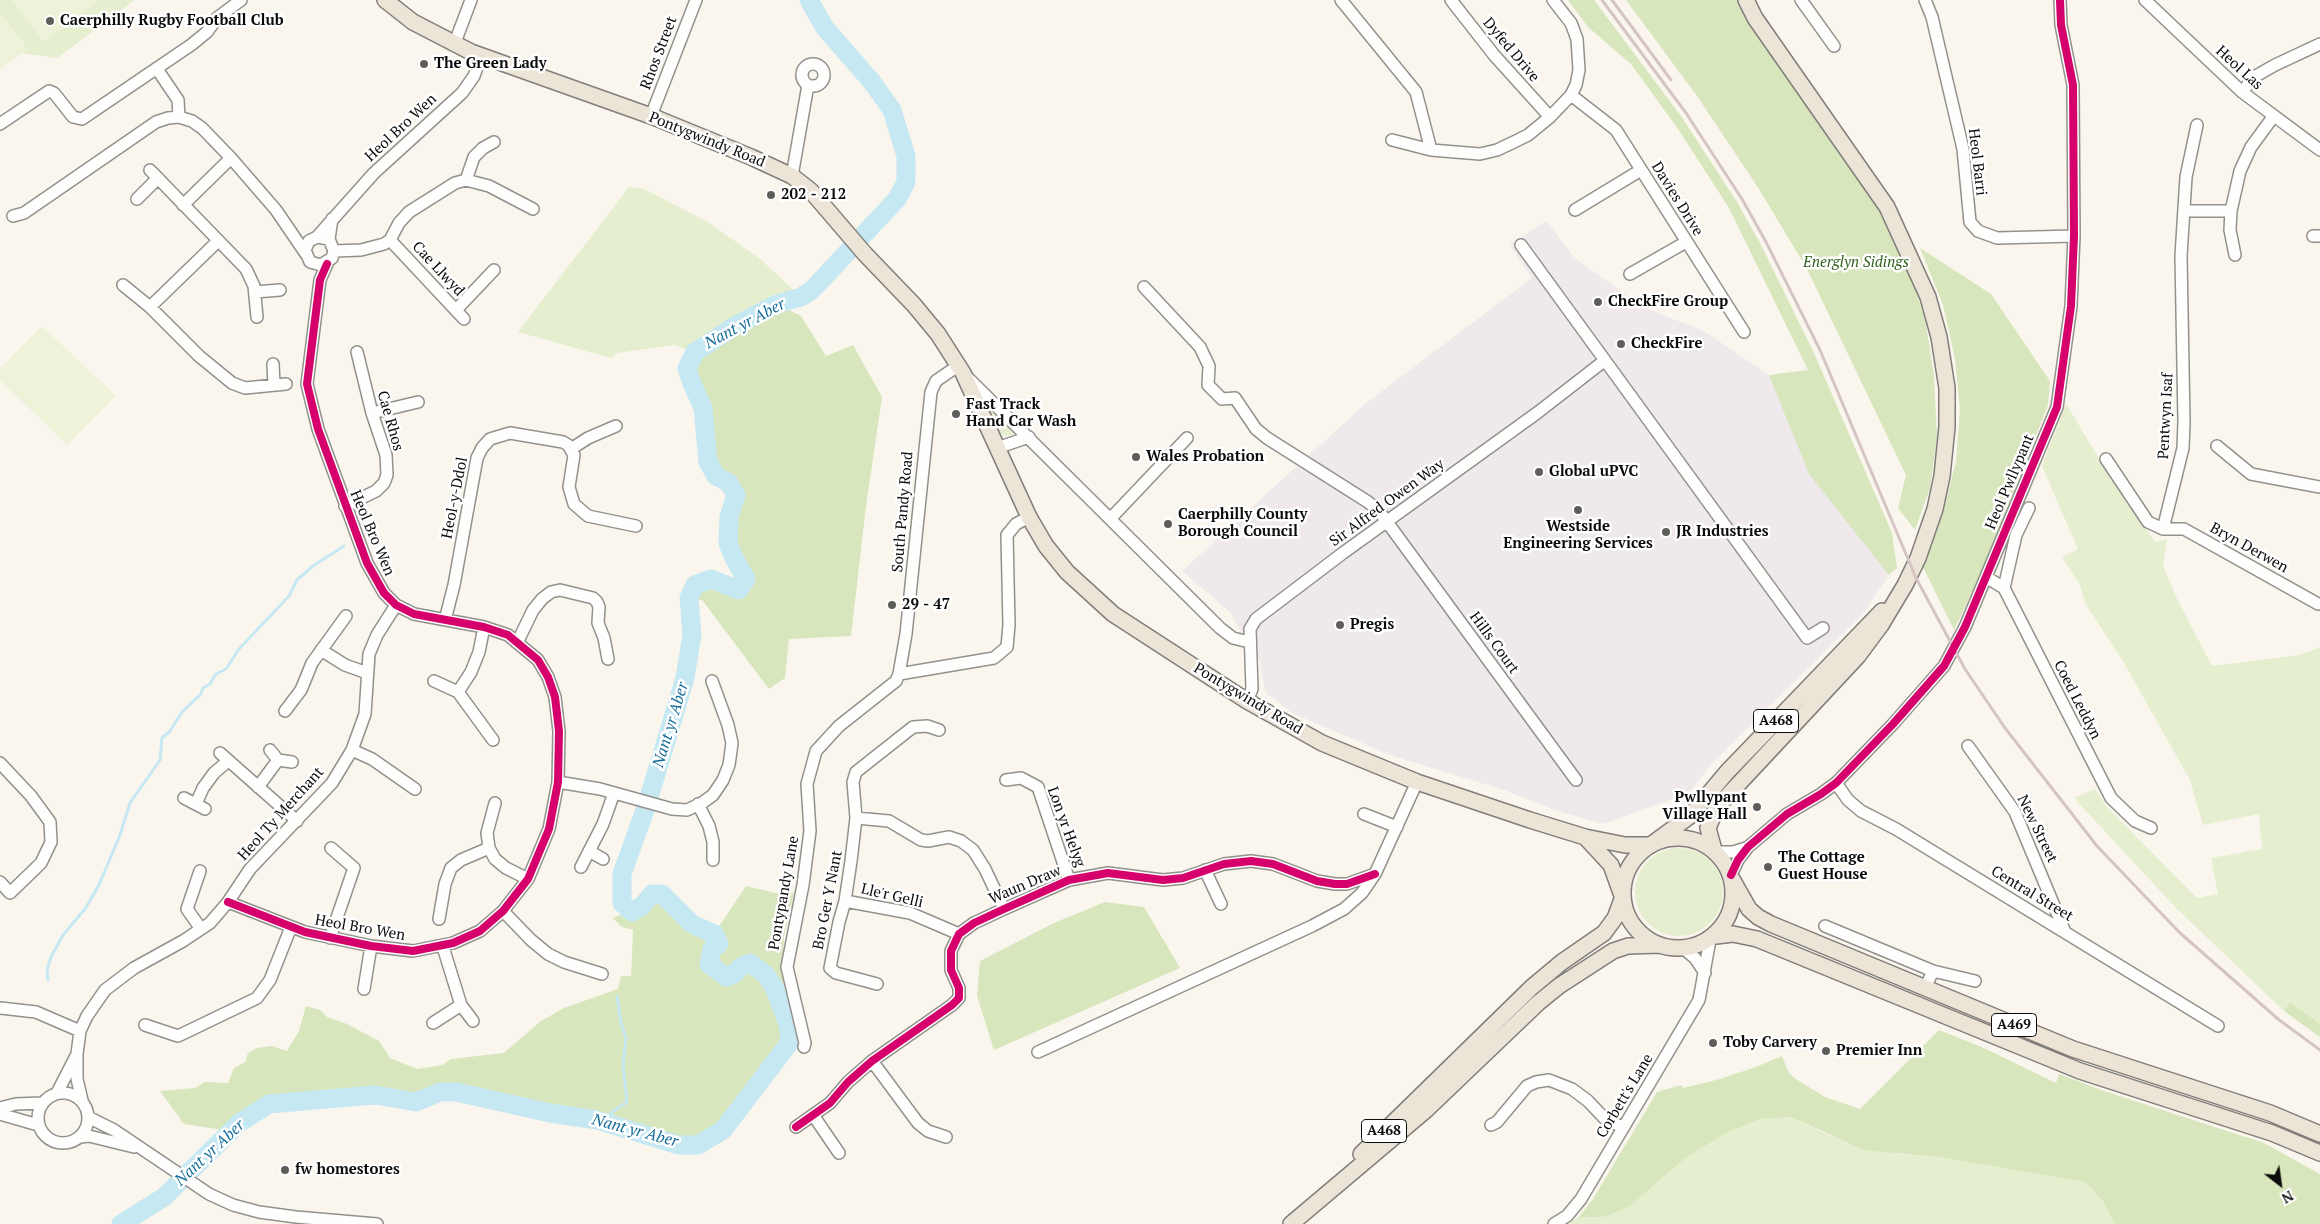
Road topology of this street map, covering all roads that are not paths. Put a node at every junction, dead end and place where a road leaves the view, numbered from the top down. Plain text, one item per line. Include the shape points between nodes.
1 (385, 0) edge
2 (471, 0) edge
3 (696, 0) edge
4 (1340, 0) edge
5 (1450, 0) edge
6 (1553, 0) edge
7 (1746, 0) edge
8 (1801, 0) edge
9 (1925, 0) edge
10 (2060, 0) edge
11 (2145, 0) edge
12 (239, 1) edge
13 (2320, 44) edge
14 (454, 45) junction
15 (1834, 46) dead end
16 (481, 56) junction
17 (157, 69) junction
18 (808, 85) dead end
19 (2242, 92) junction
20 (1571, 95) junction
21 (650, 116) junction
22 (179, 117) junction
23 (1550, 117) junction
24 (2273, 117) junction
25 (0, 124) edge
26 (2197, 125) dead end
27 (1392, 140) dead end
28 (494, 142) dead end
29 (1431, 150) junction
30 (2320, 150) edge
31 (230, 158) junction
32 (1641, 170) junction
33 (792, 176) junction
34 (466, 180) junction
35 (137, 199) dead end
36 (183, 205) junction
37 (533, 209) dead end
38 (1575, 210) dead end
39 (2184, 211) junction
40 (2231, 211) junction
41 (12, 216) dead end
42 (333, 217) junction
43 (289, 227) junction
44 (2074, 236) junction
45 (313, 239) junction
46 (329, 240) junction
47 (390, 240) junction
48 (218, 241) junction
49 (1686, 242) junction
50 (1521, 245) dead end
51 (334, 251) junction
52 (2235, 256) dead end
53 (308, 258) junction
54 (327, 264) junction
55 (494, 270) dead end
56 (1630, 274) dead end
57 (320, 280) junction
58 (123, 285) dead end
59 (1144, 287) dead end
60 (280, 290) dead end
61 (255, 292) junction
62 (150, 307) junction
63 (456, 310) junction
64 (257, 317) dead end
65 (464, 319) dead end
66 (1744, 332) dead end
67 (357, 352) dead end
68 (1604, 362) junction
69 (272, 364) dead end
70 (961, 369) junction
71 (418, 402) dead end
72 (372, 413) junction
73 (616, 426) dead end
74 (1028, 437) junction
75 (1187, 438) dead end
76 (2217, 446) dead end
77 (997, 448) junction
78 (571, 449) junction
79 (2106, 459) dead end
80 (2320, 487) edge
81 (345, 506) junction
82 (2029, 508) dead end
83 (1029, 518) junction
84 (1111, 518) junction
85 (1387, 523) junction
86 (636, 526) dead end
87 (2163, 529) junction
88 (1986, 577) junction
89 (2004, 588) junction
90 (1900, 595) junction
91 (2318, 604) dead end
92 (396, 605) junction
93 (346, 616) dead end
94 (445, 620) junction
95 (484, 627) junction
96 (1823, 628) dead end
97 (1249, 642) junction
98 (517, 643) junction
99 (321, 650) junction
100 (608, 659) dead end
101 (367, 673) junction
102 (899, 674) junction
103 (434, 681) dead end
104 (712, 681) dead end
105 (458, 692) junction
106 (1247, 701) junction
107 (285, 711) dead end
108 (939, 730) dead end
109 (493, 740) dead end
110 (1967, 747) dead end
111 (270, 750) dead end
112 (352, 750) junction
113 (278, 760) junction
114 (292, 762) dead end
115 (0, 763) edge
116 (1006, 780) dead end
117 (1576, 780) dead end
118 (558, 782) junction
119 (1417, 782) junction
120 (1836, 783) junction
121 (258, 787) junction
122 (416, 788) dead end
123 (614, 793) junction
124 (184, 798) dead end
125 (495, 803) dead end
126 (698, 804) junction
127 (1364, 814) dead end
128 (856, 818) junction
129 (297, 821) junction
130 (1397, 827) junction
131 (2151, 828) dead end
132 (1585, 837) junction
133 (1651, 845) junction
134 (331, 848) dead end
135 (489, 848) junction
136 (1748, 848) junction
137 (589, 851) junction
138 (1715, 851) junction
139 (603, 859) dead end
140 (713, 860) dead end
141 (581, 866) dead end
142 (1206, 870) junction
143 (200, 871) dead end
144 (1375, 874) junction
145 (1732, 877) junction
146 (528, 879) junction
147 (1069, 880) junction
148 (0, 882) edge
149 (1622, 898) junction
150 (845, 901) junction
151 (228, 902) junction
152 (1221, 904) dead end
153 (1004, 909) junction
154 (503, 911) junction
155 (439, 920) dead end
156 (1825, 926) dead end
157 (291, 927) junction
158 (201, 929) junction
159 (2065, 932) junction
160 (959, 934) junction
161 (330, 938) junction
162 (1713, 938) junction
163 (1660, 945) junction
164 (371, 946) junction
165 (442, 947) junction
166 (1683, 948) junction
167 (1933, 971) junction
168 (1704, 972) junction
169 (602, 974) dead end
170 (1974, 981) dead end
171 (877, 984) dead end
172 (1925, 988) junction
173 (364, 989) dead end
174 (460, 1005) junction
175 (0, 1010) edge
176 (473, 1021) dead end
177 (433, 1023) dead end
178 (145, 1025) dead end
179 (2218, 1026) dead end
180 (80, 1031) junction
181 (804, 1047) dead end
182 (1038, 1052) dead end
183 (77, 1054) junction
184 (872, 1061) junction
185 (57, 1093) junction
186 (82, 1100) junction
187 (42, 1103) junction
188 (0, 1108) edge
189 (0, 1114) edge
190 (813, 1115) junction
191 (88, 1117) junction
192 (38, 1125) junction
193 (1491, 1125) dead end
194 (796, 1127) dead end
195 (1623, 1127) junction
196 (2320, 1134) edge
197 (80, 1137) junction
198 (946, 1137) dead end
199 (143, 1150) junction
200 (839, 1153) dead end
201 (2320, 1153) edge
202 (1315, 1202) junction
203 (377, 1224) edge
204 (1291, 1224) edge
205 (1554, 1224) edge

1 - 14 main road, Pontygwindy Road via 413,22
2 - 14 street
3 - 21 street, Rhos Street
4 - 29 street via 1416,92
5 - 23 street, Dyfed Drive
6 - 20 street via 1571,23 1578,39 1579,70
7 - 90 main road, A468 via 1755,18 1886,208 1928,296 1939,337 1947,406 1942,476 1930,526
8 - 15 street
9 - 44 street, Heol Barri via 1932,17 1963,149 1970,222 1978,231 1998,238
10 - 44 street, Heol Pwllypant via 2061,25 2073,86
11 - 19 street, Heol Las
12 - 17 street via 217,18 192,45
13 - 19 street via 2254,77
14 - 16 main road, Pontygwindy Road
16 - 21 main road, Pontygwindy Road
16 - 42 street, Heol Bro Wen via 474,76 462,93 376,171
17 - 22 street via 178,100
17 - 25 street via 82,119 73,117 49,91
18 - 33 street
19 - 24 street, Heol Las
20 - 23 street
20 - 32 street, Davies Drive via 1616,130
21 - 33 main road, Pontygwindy Road
22 - 31 street via 202,128
22 - 41 street via 156,122 24,212
23 - 29 street via 1528,135 1497,150 1480,154
24 - 30 street, Heol Las
24 - 40 street via 2251,147 2240,171
26 - 39 street, Pentwyn Isaf via 2186,177
27 - 29 street
28 - 34 street via 474,157
31 - 36 street
31 - 43 street
32 - 38 street
32 - 49 street, Davies Drive
33 - 70 main road, Pontygwindy Road via 811,191 914,305
34 - 37 street via 489,186
34 - 47 street via 447,187 409,212
35 - 36 street via 154,174
36 - 48 street
39 - 40 street
39 - 87 street, Pentwyn Isaf via 2181,256 2183,440
40 - 52 street via 2230,230
42 - 45 street, Heol Bro Wen
42 - 46 street
43 - 45 street
43 - 53 street
44 - 88 street, Heol Pwllypant via 2070,306 2057,406
45 - 46 street
45 - 53 street, Heol Bro Wen via 307,245
46 - 51 street
47 - 51 street via 361,250
47 - 63 street, Cae Llwyd
48 - 61 street via 246,269
48 - 62 street
49 - 56 street
49 - 66 street, Davies Drive
50 - 68 street
51 - 54 street, Heol Bro Wen
53 - 54 street via 316,265
53 - 57 street
54 - 57 street, Heol Bro Wen
55 - 63 street
57 - 81 street, Heol Bro Wen via 307,384 318,429
58 - 62 street
59 - 85 street, Hills Court via 1200,347 1209,366 1208,385 1222,399 1235,398 1256,429 1368,502
60 - 61 street
61 - 64 street
62 - 69 street via 199,356 232,383 246,388 280,385
63 - 65 street, Cae Llwyd
67 - 72 street, Cae Rhos
68 - 85 street, Sir Alfred Owen Way
68 - 96 street via 1807,638
70 - 74 street, Pontygwindy Road
70 - 77 main road, Pontygwindy Road
70 - 102 street, South Pandy Road via 936,381 931,392
71 - 72 street
72 - 81 street, Cae Rhos via 386,455 387,474 376,491
73 - 78 street
74 - 77 street
74 - 84 street, Pontygwindy Road
75 - 84 street
76 - 80 street via 2251,474
77 - 83 main road, Pontygwindy Road
78 - 86 street via 575,461 569,487 574,504 588,516
78 - 94 street, Heol-y-Ddol via 563,442 510,433 490,439 482,448 477,458
79 - 87 street via 2148,522
81 - 92 street, Heol Bro Wen via 374,580
82 - 89 street via 2016,535
83 - 102 street via 1016,524 1007,535 1009,625 1006,646 994,658
83 - 106 main road, Pontygwindy Road via 1067,572 1100,603
84 - 97 street, Pontygwindy Road via 1220,628 1233,638
85 - 97 street, Sir Alfred Owen Way via 1256,619 1250,629
85 - 117 street, Hills Court
87 - 91 street, Bryn Derwen via 2184,530
88 - 89 street
88 - 120 street, Heol Pwllypant via 1944,666
89 - 131 street, Coed Leddyn via 2112,798 2135,821
90 - 133 main road, A468 via 1727,772 1690,816
90 - 138 main road, A468 via 1858,656 1717,806 1708,828
92 - 94 street, Heol Bro Wen via 414,614
92 - 101 street, Heol Ty Merchant via 377,635 369,654
93 - 99 street
94 - 95 street, Heol Bro Wen
95 - 98 street, Heol Bro Wen via 508,635
95 - 105 street via 474,665
97 - 106 street, Sir Alfred Owen Way via 1252,689
98 - 100 street via 542,598 560,590 593,598 597,602 598,623
98 - 118 street, Heol Bro Wen via 538,660 555,697 559,731
99 - 101 street via 345,665
99 - 107 street
101 - 112 street, Heol Ty Merchant via 365,714
102 - 181 street, Pontypandy Lane via 896,681 839,726 816,751 807,784 810,831 786,967
103 - 105 street
104 - 126 street via 732,743 723,780 713,795
105 - 109 street
106 - 119 main road, Pontygwindy Road via 1322,743
108 - 128 street, Bro Ger Y Nant via 928,726 913,727 856,772 853,782
110 - 159 street, New Street via 2015,812
111 - 113 street
112 - 122 street via 372,758
112 - 129 street, Heol Ty Merchant via 332,783
113 - 114 street
113 - 121 street
115 - 148 street via 50,822 51,842 41,862 10,893
116 - 147 street, Lon yr Helyg via 1021,778 1038,787
118 - 123 street
118 - 146 street, Heol Bro Wen via 549,829
119 - 130 street
119 - 132 main road, Pontygwindy Road
120 - 136 street, Heol Pwllypant via 1787,814
120 - 159 street, Central Street via 1860,811 1896,829
121 - 124 street via 225,757 203,788 201,806
121 - 129 street
123 - 126 street via 672,809 687,810
123 - 137 street
125 - 135 street via 488,833
126 - 140 street via 709,826
127 - 130 street
128 - 150 street, Bro Ger Y Nant
128 - 153 street via 889,821 921,840 949,837 961,841 973,850
129 - 151 street, Heol Ty Merchant via 250,869
130 - 144 street
132 - 133 main road, Pontygwindy Road via 1624,846
132 - 149 main road, Pontygwindy Road via 1611,865
133 - 138 main road via 1691,840
133 - 149 main road via 1630,866
134 - 161 street via 354,868
135 - 146 street via 495,859 506,868
135 - 155 street via 451,868
136 - 138 street via 1733,852
136 - 145 street, Heol Pwllypant via 1738,860
137 - 139 street
137 - 141 street
138 - 145 main road via 1726,862
142 - 144 street, Waun Draw via 1251,861 1273,864 1317,881 1347,884
142 - 147 street, Waun Draw via 1170,879 1108,873
142 - 152 street
143 - 158 street via 187,909
144 - 182 street via 1362,893 1344,909 1312,926
145 - 162 main road via 1727,920
145 - 172 main road, A469 via 1749,909 1763,921
146 - 154 street, Heol Bro Wen
147 - 153 street, Waun Draw
149 - 163 main road via 1624,912 1631,923
149 - 202 main road, A468 via 1615,918 1604,933 1532,987
150 - 160 street, Lle'r Gelli via 910,913
150 - 171 street, Bro Ger Y Nant via 830,968 836,973
151 - 157 street, Heol Bro Wen
151 - 158 street
153 - 160 street, Waun Draw
154 - 165 street, Heol Bro Wen via 480,931
154 - 169 street via 548,954
156 - 167 street
157 - 161 street, Heol Bro Wen
157 - 178 street via 270,980 257,998 178,1036
158 - 180 street via 120,977 106,990
159 - 179 street, Central Street
160 - 184 street via 951,951 951,970 959,988 959,998
161 - 164 street, Heol Bro Wen
162 - 166 main road
162 - 168 street, Corbett's Lane via 1706,954
162 - 201 main road, A469 via 1733,934 1757,939 2080,1071 2266,1131
163 - 166 main road
163 - 202 main road, A468 via 1620,948 1570,978 1538,1003 1436,1102
164 - 165 street, Heol Bro Wen via 413,951
164 - 173 street
165 - 174 street
166 - 168 street
167 - 170 street
167 - 172 street
168 - 195 street, Corbett's Lane via 1699,1000
172 - 196 main road, A469 via 2073,1049 2270,1113
174 - 176 street
174 - 177 street
175 - 180 street via 36,1012
180 - 183 street
183 - 185 street
183 - 186 street via 77,1079
184 - 190 street
184 - 198 street via 918,1123 928,1131
185 - 186 street via 75,1095
185 - 187 street
186 - 191 street
187 - 188 street
187 - 192 street via 37,1116
189 - 192 street
190 - 194 street
190 - 200 street
191 - 197 street
191 - 199 street
192 - 197 street via 42,1133 57,1142
193 - 195 street via 1527,1086 1549,1080 1572,1089 1606,1120
195 - 205 street, Corbett's Lane via 1581,1199 1567,1216
197 - 199 street via 90,1136
199 - 203 street via 220,1200 245,1209
202 - 204 main road, A468

